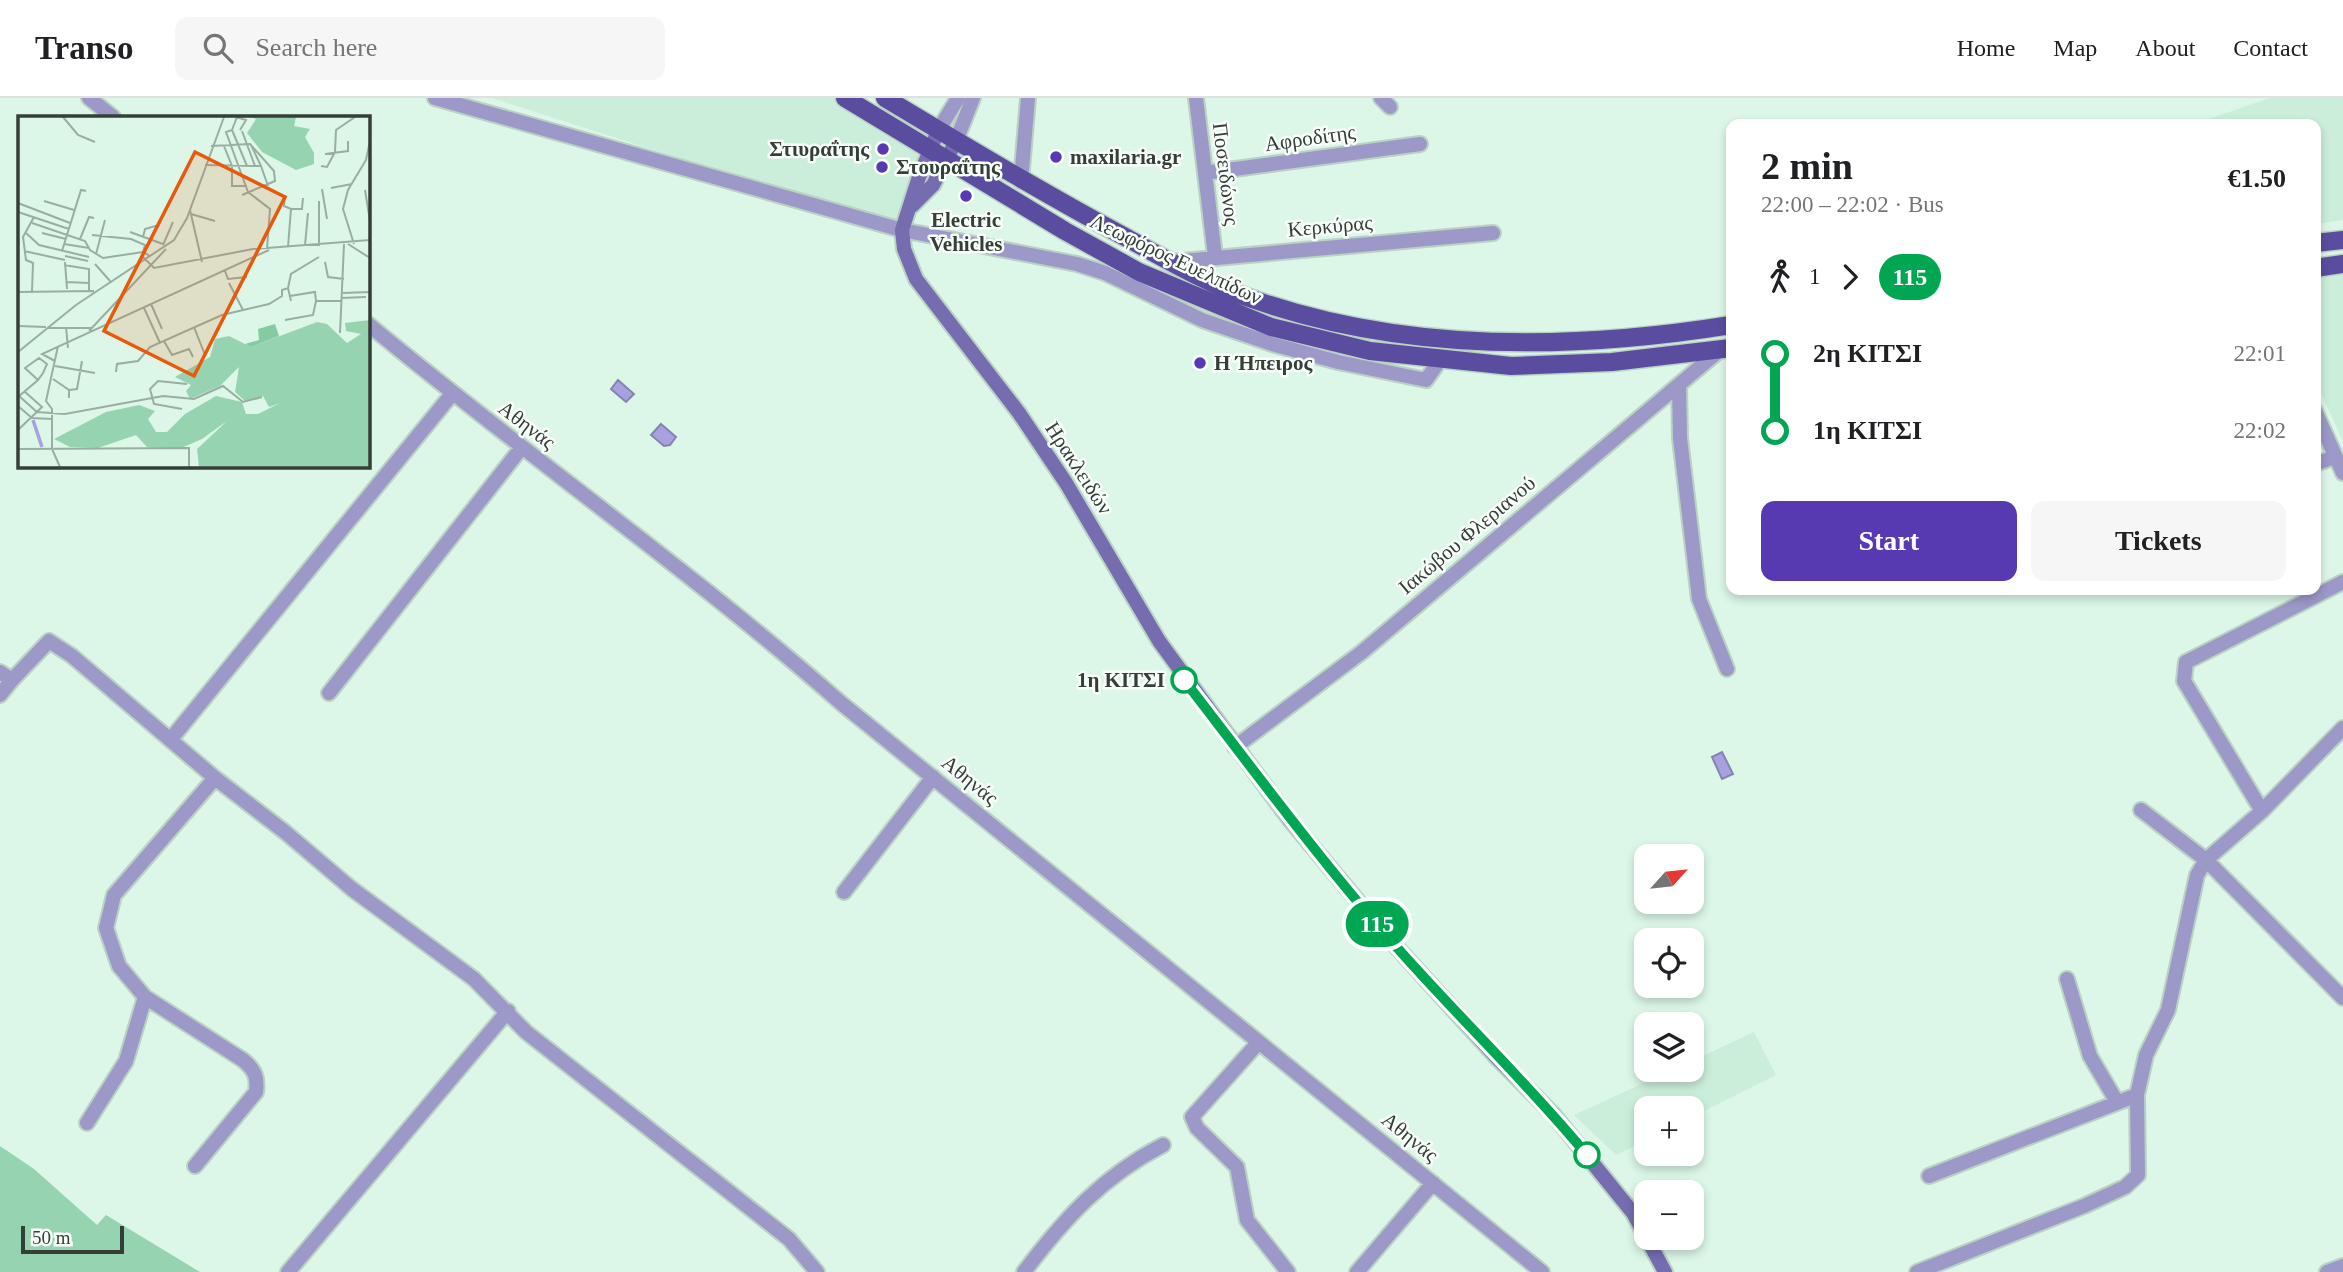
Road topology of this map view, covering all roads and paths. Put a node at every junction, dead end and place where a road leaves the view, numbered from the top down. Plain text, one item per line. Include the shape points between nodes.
1 (89, 98) edge
2 (435, 98) edge
3 (845, 98) edge
4 (885, 98) edge
5 (958, 98) edge
6 (974, 98) edge
7 (1028, 98) edge
8 (1196, 98) edge
9 (112, 116) edge
10 (938, 131) junction
11 (956, 141) junction
12 (1420, 144) dead end
13 (930, 149) junction
14 (948, 160) junction
15 (1205, 173) junction
16 (1021, 181) junction
17 (909, 210) junction
18 (902, 230) junction
19 (1493, 233) dead end
20 (2343, 240) edge
21 (2321, 242) edge
22 (1215, 256) junction
23 (1171, 262) junction
24 (2343, 264) edge
25 (2321, 267) edge
26 (369, 325) edge
27 (1726, 326) edge
28 (1726, 349) edge
29 (1440, 360) junction
30 (1679, 385) junction
31 (452, 394) junction
32 (2321, 425) edge
33 (522, 447) junction
34 (2335, 457) junction
35 (2321, 462) edge
36 (2343, 473) edge
37 (2343, 582) edge
38 (2321, 593) edge
39 (2317, 595) edge
40 (1727, 669) dead end
41 (6, 676) edge
42 (330, 692) dead end
43 (0, 695) edge
44 (2343, 728) edge
45 (171, 739) junction
46 (1236, 747) junction
47 (933, 777) junction
48 (215, 778) junction
49 (2141, 810) dead end
50 (2262, 811) junction
51 (2206, 860) junction
52 (844, 892) dead end
53 (2067, 979) dead end
54 (145, 997) junction
55 (2343, 998) edge
56 (508, 1011) junction
57 (1258, 1042) junction
58 (2137, 1095) junction
59 (2117, 1102) junction
60 (87, 1123) dead end
61 (1163, 1145) dead end
62 (195, 1166) dead end
63 (1930, 1176) dead end
64 (1433, 1183) junction
65 (2343, 1266) edge
66 (288, 1272) edge
67 (817, 1272) edge
68 (1024, 1272) edge
69 (1288, 1272) edge
70 (1357, 1272) edge
71 (1542, 1272) edge
72 (1665, 1272) edge
73 (1917, 1272) edge
74 (2327, 1272) edge

1 - 9 street
2 - 18 street
3 - 13 main road, Λεωφόρος Ευελπίδων
4 - 10 main road, Λεωφόρος Ευελπίδων
5 - 10 street
6 - 11 street
7 - 16 street
8 - 15 street, Ποσειδώνος
10 - 11 main road, Λεωφόρος Ευελπίδων
10 - 13 street
11 - 14 street
11 - 16 main road, Λεωφόρος Ευελπίδων
12 - 15 street, Αφροδίτης
13 - 14 main road, Λεωφόρος Ευελπίδων
13 - 17 street
14 - 17 street via 933,185
14 - 29 main road, Λεωφόρος Ευελπίδων via 1139,272 1214,305 1316,340
15 - 22 street, Ποσειδώνος
16 - 23 main road, Λεωφόρος Ευελπίδων
17 - 18 street
18 - 29 street via 1105,273 1202,320 1338,362 1426,380
18 - 46 street, Ηρακλειδών via 916,279 1019,413 1159,641
19 - 22 street, Κερκύρας
20 - 21 main road
22 - 23 street, Κερκύρας
23 - 27 main road, Λεωφόρος Ευελπίδων via 1259,302 1387,334 1554,344
24 - 25 main road
26 - 31 street, Αθηνάς
28 - 29 main road, Λεωφόρος Ευελπίδων via 1557,365
28 - 30 street, Ιακώβου Φλεριανού
30 - 40 street via 1699,599
30 - 46 street, Ιακώβου Φλεριανού via 1362,652
31 - 33 street, Αθηνάς
31 - 45 street
32 - 34 street
33 - 42 street
33 - 47 street, Αθηνάς via 752,624
34 - 35 street
34 - 36 street
37 - 38 street
39 - 50 street via 2186,662 2184,681
41 - 43 street
41 - 45 street via 49,641
44 - 50 street
45 - 48 street
46 - 72 street, Ηρακλειδών via 1392,942 1553,1114 1604,1176 1633,1213
47 - 52 street
47 - 57 street, Αθηνάς
48 - 54 street via 114,895 106,928 118,966
48 - 56 street via 352,889 474,979
49 - 51 street
50 - 51 street
51 - 55 street
51 - 58 street via 2197,875 2168,1010 2146,1055
53 - 59 street via 2090,1056
54 - 60 street via 126,1060
54 - 62 street via 243,1060 257,1078 257,1093
56 - 66 street
56 - 67 street via 526,1032 789,1239
57 - 64 street, Αθηνάς
57 - 69 street via 1192,1117 1197,1128 1237,1167 1247,1220
58 - 59 street
58 - 73 street via 2138,1175 2125,1186
59 - 63 street
61 - 68 street via 1084,1198
64 - 70 street
64 - 71 street, Αθηνάς
65 - 74 street

